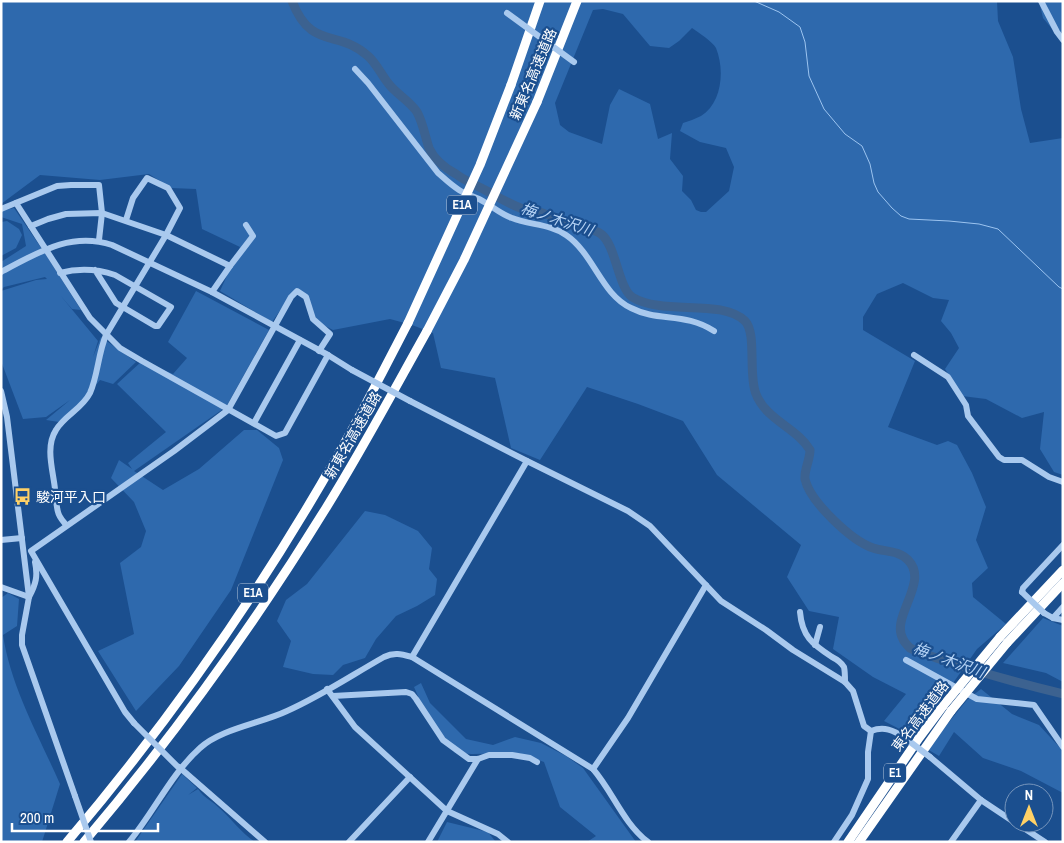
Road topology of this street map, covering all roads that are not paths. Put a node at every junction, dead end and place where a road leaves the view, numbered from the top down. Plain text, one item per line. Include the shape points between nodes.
1 (540, 1) edge
2 (578, 1) edge
3 (1041, 1) edge
4 (507, 13) dead end
5 (1063, 40) edge
6 (574, 62) dead end
7 (355, 69) dead end
8 (16, 203) junction
9 (1, 209) edge
10 (102, 213) junction
11 (126, 220) junction
12 (246, 225) dead end
13 (31, 226) junction
14 (166, 234) junction
15 (99, 240) junction
16 (46, 249) junction
17 (149, 263) junction
18 (230, 266) junction
19 (95, 270) junction
20 (1, 272) edge
21 (60, 273) junction
22 (135, 287) junction
23 (212, 292) junction
24 (123, 308) junction
25 (275, 327) junction
26 (714, 332) dead end
27 (106, 335) junction
28 (300, 340) junction
29 (320, 350) junction
30 (328, 355) junction
31 (914, 355) dead end
32 (1, 391) edge
33 (228, 410) junction
34 (1, 412) edge
35 (7, 417) junction
36 (254, 423) junction
37 (527, 461) junction
38 (1063, 482) edge
39 (66, 525) junction
40 (22, 538) junction
41 (1, 540) edge
42 (1063, 545) edge
43 (31, 550) junction
44 (24, 554) junction
45 (1063, 570) edge
46 (1, 581) edge
47 (1063, 583) edge
48 (706, 585) junction
49 (1, 587) edge
50 (9, 589) junction
51 (29, 596) junction
52 (1063, 607) edge
53 (800, 612) dead end
54 (1053, 618) junction
55 (1063, 620) edge
56 (820, 627) dead end
57 (1004, 640) junction
58 (815, 645) junction
59 (412, 657) junction
60 (906, 660) dead end
61 (845, 682) junction
62 (327, 689) junction
63 (333, 696) junction
64 (947, 708) junction
65 (871, 731) junction
66 (1063, 747) edge
67 (478, 759) junction
68 (537, 762) dead end
69 (180, 768) junction
70 (593, 769) junction
71 (410, 777) junction
72 (981, 800) junction
73 (447, 811) junction
74 (1004, 815) edge
75 (1032, 833) edge
76 (67, 842) edge
77 (84, 842) edge
78 (91, 842) edge
79 (129, 842) edge
80 (265, 842) edge
81 (349, 842) edge
82 (428, 842) edge
83 (508, 842) edge
84 (648, 842) edge
85 (834, 842) edge
86 (848, 842) edge
87 (859, 842) edge
88 (951, 842) edge
89 (1045, 842) edge

1 - 76 highway, 新東名高速道路 / E1A, bridge via 511,85 468,190 408,323 336,459 229,630 158,730
2 - 77 highway, 新東名高速道路 / E1A, bridge via 537,102 464,260 365,444 242,636 133,783
3 - 5 street
4 - 6 street, bridge
7 - 26 street via 438,173 452,185 512,218 566,235 596,269 616,299 631,309 693,320
8 - 9 street
8 - 10 street via 57,186 99,185
8 - 13 street
10 - 11 street
10 - 13 street via 66,214
10 - 15 street
11 - 14 street
11 - 14 street via 133,198 147,178 168,188 180,208
12 - 18 street via 253,236
13 - 16 street
14 - 17 street
14 - 18 street
15 - 16 street via 84,239
15 - 17 street
16 - 20 street
16 - 21 street
17 - 22 street
17 - 23 street
18 - 23 street
19 - 21 street
19 - 22 street via 115,275
19 - 24 street via 112,298
21 - 27 street via 90,318
22 - 24 street
22 - 24 street via 171,306 158,326
23 - 25 street
24 - 27 street
25 - 28 street
25 - 29 street via 297,291 306,297 313,319 330,334
25 - 33 street
27 - 33 street via 120,348
27 - 39 street via 89,396 57,428 51,443 58,513
28 - 29 street
28 - 36 street
29 - 30 street
30 - 36 street via 285,433 276,436
30 - 37 street, bridge
31 - 38 street via 948,377 966,405 968,416 999,457 1022,460
32 - 35 street
33 - 36 street
33 - 39 street
34 - 35 street
35 - 40 street
37 - 48 street via 628,511 650,526
37 - 59 street
39 - 43 street
40 - 41 street
40 - 44 street
42 - 54 street, bridge via 1022,592
43 - 44 street
43 - 51 street via 38,575
43 - 69 street, bridge via 126,712
44 - 51 street
45 - 57 highway, 東名高速道路 / E1
46 - 50 street
47 - 57 highway, 東名高速道路 / E1
48 - 61 street via 721,601
48 - 70 street via 628,718
49 - 50 street
50 - 51 street
51 - 78 street, bridge via 22,645
52 - 54 street
53 - 58 street via 802,628
54 - 55 street
56 - 58 street
57 - 64 highway, 東名高速道路 / E1, bridge
58 - 61 street via 841,662
59 - 62 street via 391,654
59 - 70 street
60 - 66 street via 977,699 1034,705
61 - 65 street via 853,691 864,726
62 - 63 street
62 - 69 street via 287,711 218,736
63 - 67 street via 412,694 443,740 469,759
63 - 71 street via 356,727
64 - 86 highway, 東名高速道路 / E1 via 919,738
64 - 87 highway, 東名高速道路 / E1
65 - 72 street, bridge via 883,727 895,732 930,756
65 - 85 street via 868,779 852,815
67 - 68 street via 489,755 512,755
67 - 73 street
69 - 79 street
69 - 80 street
70 - 84 street via 636,832
71 - 73 street
71 - 81 street
72 - 74 street
72 - 88 street
73 - 82 street
73 - 83 street via 498,834
75 - 89 street

